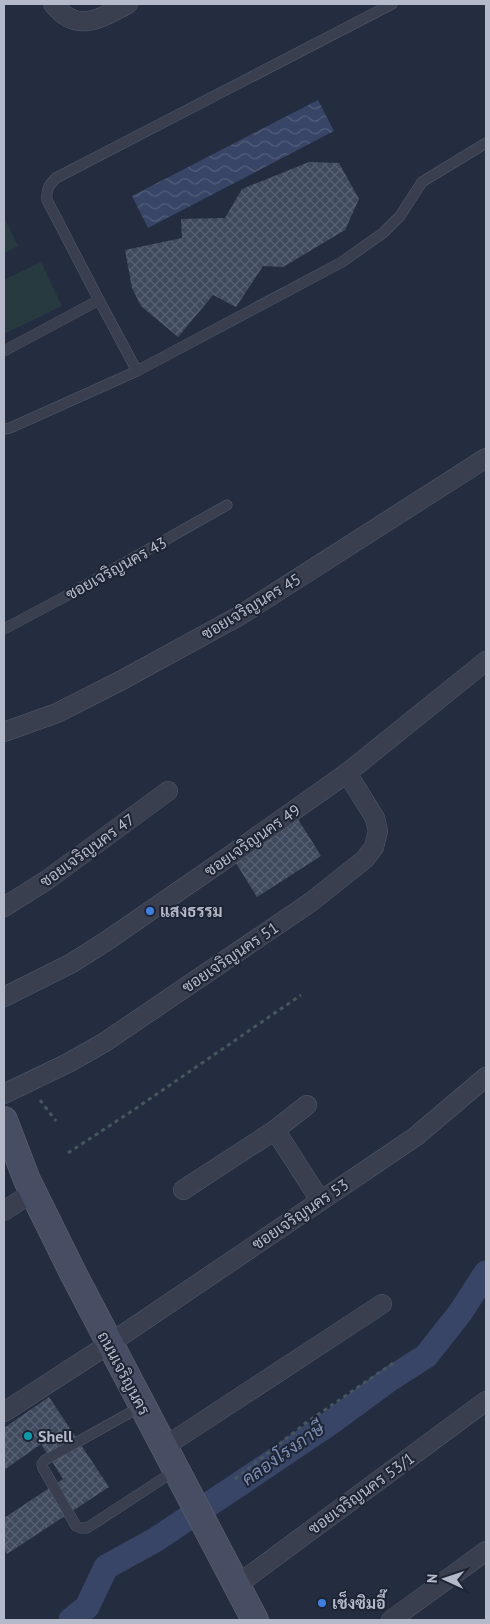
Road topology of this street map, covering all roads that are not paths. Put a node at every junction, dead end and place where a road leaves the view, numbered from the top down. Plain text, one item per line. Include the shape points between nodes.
1 (53, 4) edge
2 (128, 4) edge
3 (392, 4) edge
4 (486, 143) edge
5 (99, 300) junction
6 (4, 351) edge
7 (137, 371) junction
8 (4, 429) edge
9 (486, 458) edge
10 (227, 505) dead end
11 (4, 629) edge
12 (486, 661) edge
13 (4, 732) edge
14 (346, 773) junction
15 (168, 791) dead end
16 (4, 907) edge
17 (4, 997) edge
18 (486, 1077) edge
19 (4, 1094) edge
20 (308, 1106) dead end
21 (4, 1120) edge
22 (275, 1130) junction
23 (183, 1190) dead end
24 (33, 1192) junction
25 (320, 1200) junction
26 (4, 1211) edge
27 (382, 1304) dead end
28 (109, 1344) junction
29 (486, 1401) edge
30 (142, 1406) junction
31 (4, 1412) edge
32 (170, 1459) junction
33 (486, 1551) edge
34 (237, 1585) junction
35 (255, 1620) edge
36 (391, 1620) edge

1 - 2 street via 61,14 79,22 100,18
3 - 5 lane via 56,178 50,184 47,200
4 - 7 lane via 422,182 400,216 383,233 342,262
5 - 6 lane
5 - 7 lane
7 - 8 lane
9 - 13 street, ซอยเจริญนคร 45 via 239,616 57,713
10 - 11 lane, ซอยเจริญนคร 43
12 - 14 street, ซอยเจริญนคร 49
14 - 17 street, ซอยเจริญนคร 49 via 108,940 72,963
14 - 19 street, ซอยเจริญนคร 51 via 375,818 378,831 374,847 365,859 310,902 105,1042
15 - 16 street, ซอยเจริญนคร 47 via 47,880
18 - 25 street, ซอยเจริญนคร 53 via 415,1137
20 - 22 street
21 - 24 main road, ถนนเจริญนคร
22 - 23 street
22 - 25 street
24 - 26 street
24 - 28 main road, ถนนเจริญนคร
25 - 28 street, ซอยเจริญนคร 53
27 - 32 street
28 - 30 main road, ถนนเจริญนคร
28 - 31 street, ซอยเจริญนคร 53
29 - 34 street, ซอยเจริญนคร 53/1
30 - 32 main road, ถนนเจริญนคร
30 - 32 lane via 45,1460 43,1468 76,1526 87,1528
32 - 34 main road, ถนนเจริญนคร
33 - 36 street
34 - 35 main road, ถนนเจริญนคร

